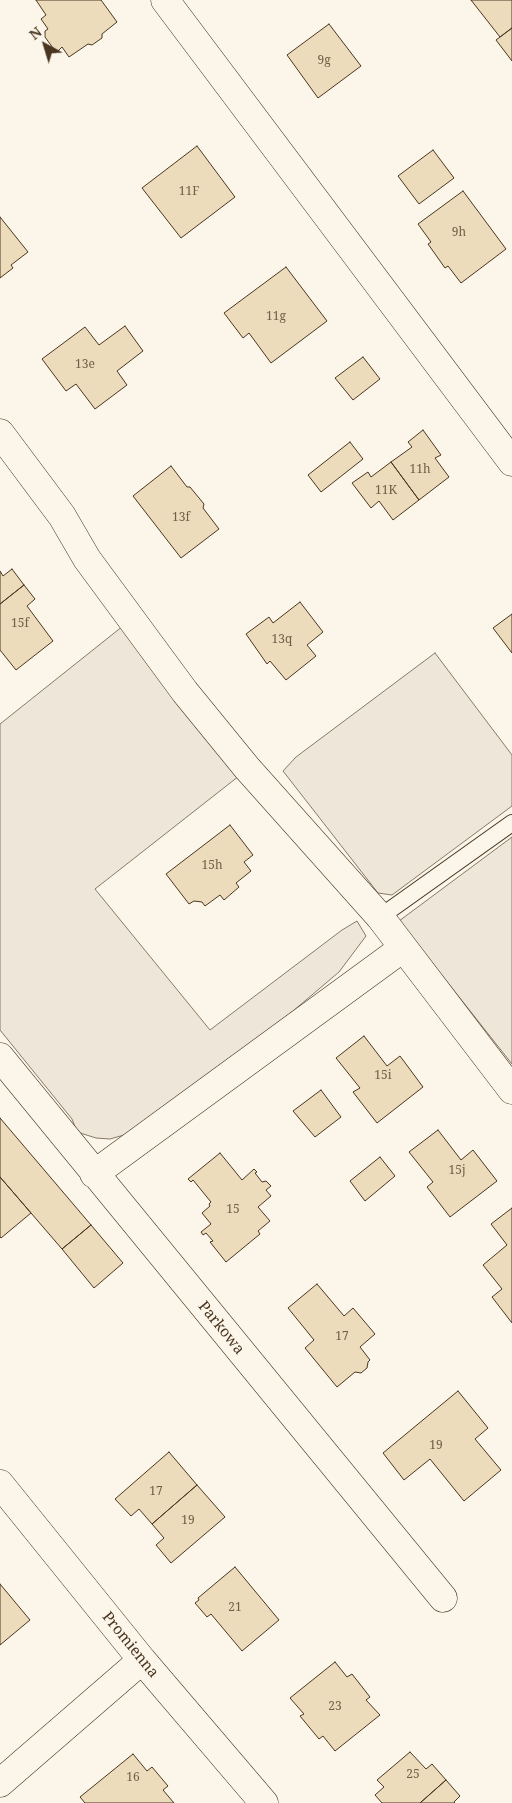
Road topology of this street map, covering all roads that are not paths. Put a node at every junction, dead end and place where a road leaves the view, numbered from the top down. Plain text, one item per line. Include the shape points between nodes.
1 (165, 0) edge
2 (0, 433) edge
3 (512, 462) edge
4 (512, 823) edge
5 (380, 917) junction
6 (403, 948) junction
7 (0, 1057) edge
8 (512, 1090) edge
9 (94, 1174) junction
10 (0, 1484) edge
11 (443, 1598) dead end
12 (142, 1660) junction
13 (0, 1783) edge
14 (264, 1803) edge

1 - 3 street
2 - 5 street via 185,692 247,768
4 - 5 lane
5 - 6 street
6 - 8 street
6 - 9 street
7 - 9 street, Parkowa
9 - 11 street, Parkowa
10 - 12 street, Promienna
12 - 13 street
12 - 14 street, Promienna

